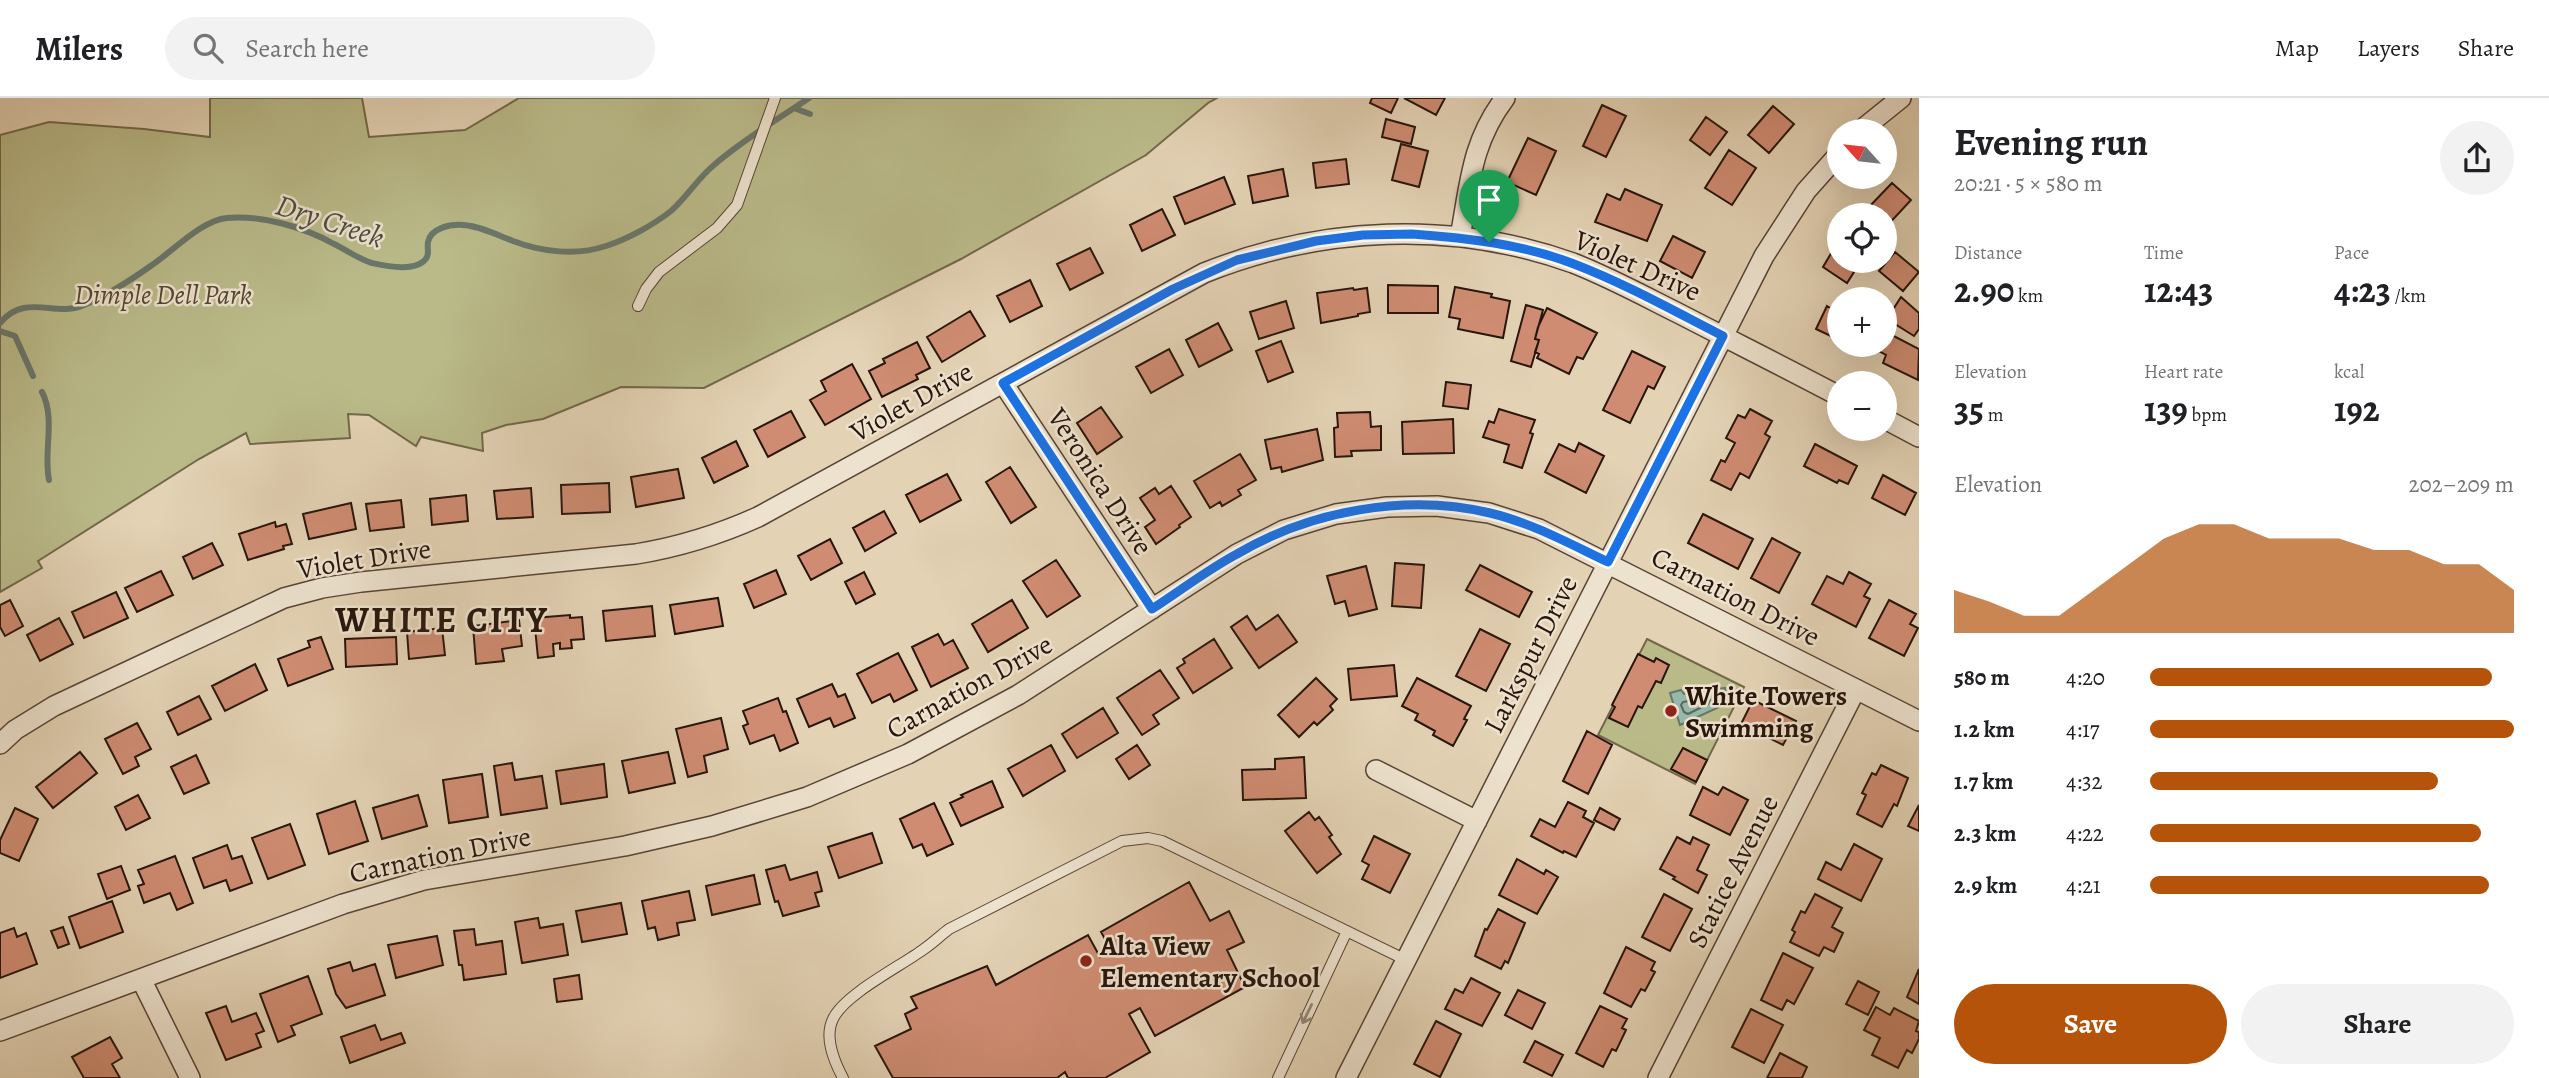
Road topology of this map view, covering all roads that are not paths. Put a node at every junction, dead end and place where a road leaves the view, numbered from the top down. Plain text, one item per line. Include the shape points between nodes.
1 (775, 98) edge
2 (1504, 98) edge
3 (1901, 98) edge
4 (1875, 119) edge
5 (1827, 167) edge
6 (1460, 237) junction
7 (638, 306) dead end
8 (1723, 336) junction
9 (1003, 383) junction
10 (1827, 390) edge
11 (1897, 425) edge
12 (1919, 437) edge
13 (1608, 562) junction
14 (1152, 609) junction
15 (1856, 689) junction
16 (1919, 721) edge
17 (0, 744) edge
18 (1376, 770) dead end
19 (1477, 821) junction
20 (1347, 931) junction
21 (1406, 960) junction
22 (141, 979) junction
23 (0, 1031) edge
24 (190, 1078) edge
25 (843, 1078) edge
26 (1278, 1078) edge
27 (1346, 1078) edge
28 (1658, 1078) edge

1 - 7 lane via 737,205 717,228 659,272
2 - 6 street via 1480,138
3 - 4 street
5 - 8 street, Larkspur Drive via 1778,234
6 - 8 street, Violet Drive via 1574,264
6 - 9 street, Violet Drive via 1363,235 1294,245 1237,260 1173,289
8 - 10 street, Violet Drive
8 - 13 street, Larkspur Drive
9 - 14 street, Veronica Drive
9 - 17 street, Violet Drive via 758,517 718,534 636,554 360,582 284,598 54,706
11 - 12 street
13 - 14 street, Carnation Drive via 1539,529 1489,513 1437,506 1387,507 1336,514 1284,530 1237,554
13 - 15 street, Carnation Drive
13 - 19 street, Larkspur Drive
14 - 22 street, Carnation Drive via 1018,695 908,754 807,797 625,846 424,880 343,904
15 - 16 street, Carnation Drive
15 - 28 street, Statice Avenue
18 - 19 street
19 - 21 street, Larkspur Drive
20 - 21 lane
20 - 25 lane via 1162,841 1122,841 949,929 850,999 834,1017 830,1036 833,1060
20 -> 26 lane
21 - 27 street, Larkspur Drive
22 - 23 street, Carnation Drive
22 - 24 street

